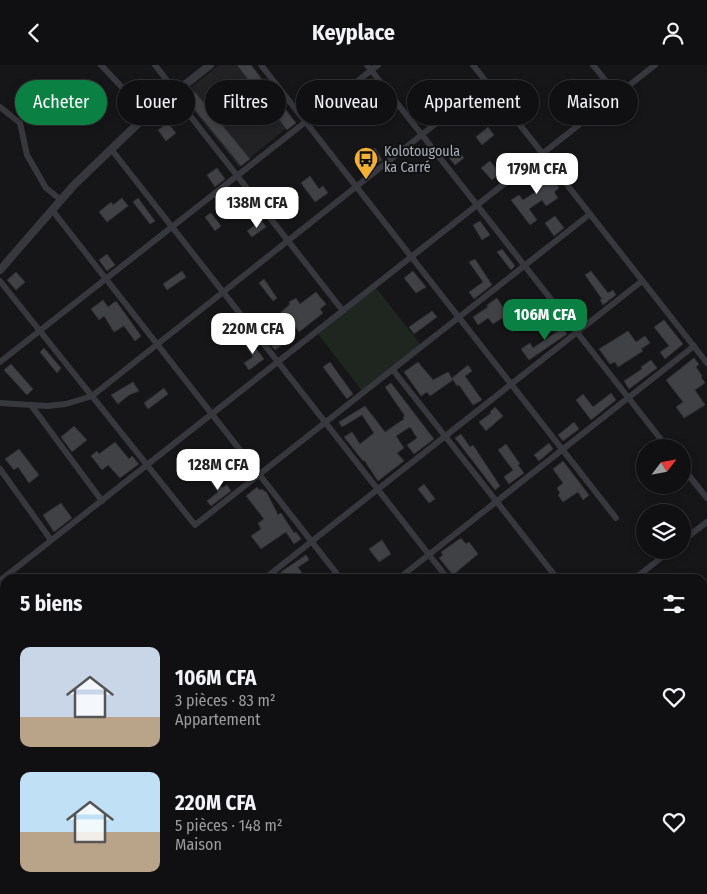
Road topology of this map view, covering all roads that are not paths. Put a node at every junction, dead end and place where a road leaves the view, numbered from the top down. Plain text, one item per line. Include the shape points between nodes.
1 (101, 65) edge
2 (156, 65) edge
3 (210, 65) edge
4 (261, 65) edge
5 (378, 65) edge
6 (473, 65) edge
7 (593, 65) edge
8 (656, 65) edge
9 (369, 68) edge
10 (166, 80) edge
11 (191, 80) edge
12 (355, 80) edge
13 (485, 80) edge
14 (605, 80) edge
15 (636, 80) edge
16 (117, 81) edge
17 (0, 107) edge
18 (296, 109) edge
19 (195, 120) edge
20 (136, 125) edge
21 (302, 125) edge
22 (308, 125) edge
23 (434, 125) edge
24 (520, 125) edge
25 (579, 125) edge
26 (422, 135) junction
27 (111, 149) junction
28 (543, 154) junction
29 (237, 176) junction
30 (356, 187) junction
31 (61, 200) junction
32 (477, 205) junction
33 (52, 210) junction
34 (590, 214) junction
35 (172, 227) junction
36 (288, 241) junction
37 (411, 257) junction
38 (525, 266) junction
39 (0, 270) edge
40 (106, 279) junction
41 (0, 281) edge
42 (642, 281) junction
43 (223, 292) junction
44 (343, 311) junction
45 (459, 317) junction
46 (40, 331) junction
47 (577, 332) junction
48 (157, 344) junction
49 (694, 346) junction
50 (278, 362) junction
51 (0, 363) edge
52 (707, 363) edge
53 (393, 369) junction
54 (511, 384) junction
55 (92, 396) junction
56 (628, 398) junction
57 (0, 403) edge
58 (31, 405) junction
59 (212, 414) junction
60 (326, 423) junction
61 (445, 436) junction
62 (661, 439) edge
63 (562, 450) junction
64 (147, 465) junction
65 (0, 469) edge
66 (259, 475) junction
67 (691, 478) edge
68 (378, 489) junction
69 (707, 498) edge
70 (102, 501) junction
71 (496, 501) junction
72 (616, 518) dead end
73 (707, 521) edge
74 (691, 534) edge
75 (51, 540) junction
76 (311, 541) junction
77 (429, 555) junction
78 (660, 559) edge
79 (8, 574) edge
80 (270, 574) edge
81 (337, 574) edge
82 (404, 574) edge
83 (444, 574) edge
84 (554, 574) edge
85 (640, 574) edge

1 - 16 street
2 - 10 street
3 - 11 street
4 - 18 street
5 - 9 street
6 - 13 street
7 - 14 street
8 - 15 street
9 - 12 street
9 - 26 street
17 - 31 street via 20,123 27,155 46,188
19 - 29 street
20 - 27 street
21 - 29 street
22 - 30 street
23 - 26 street
24 - 28 street
25 - 28 street
26 - 30 street
26 - 32 street
27 - 31 street
27 - 35 street
28 - 32 street
28 - 34 street
29 - 35 street
29 - 36 street
30 - 36 street
30 - 37 street
31 - 33 street
32 - 37 street
32 - 38 street
33 - 39 street
33 - 40 street
34 - 38 street
34 - 42 street
35 - 40 street
35 - 43 street
36 - 43 street
36 - 44 street
37 - 44 street
37 - 45 street
38 - 45 street
38 - 47 street
40 - 46 street
40 - 48 street
41 - 46 street
42 - 47 street
42 - 49 street
43 - 48 street
43 - 50 street
44 - 50 street
45 - 53 street
45 - 54 street
46 - 51 street
46 - 55 street
47 - 54 street
47 - 56 street
48 - 55 street
48 - 59 street
49 - 52 street
49 - 56 street
50 - 59 street
50 - 60 street
53 - 60 street
53 - 61 street
54 - 61 street
54 - 63 street
55 - 58 street via 66,404
55 - 64 street
56 - 62 street
56 - 63 street
57 - 58 street
58 - 70 street
59 - 64 street
59 - 66 street
60 - 66 street
60 - 68 street
61 - 68 street
61 - 71 street
63 - 71 street
63 - 72 street
64 - 66 street via 195,525
64 - 70 street
65 - 75 street
66 - 76 street
67 - 69 street
68 - 76 street
68 - 77 street
70 - 75 street
71 - 77 street
71 - 84 street
73 - 74 street
75 - 79 street
76 - 80 street
76 - 81 street
77 - 82 street
77 - 83 street
78 - 85 street

